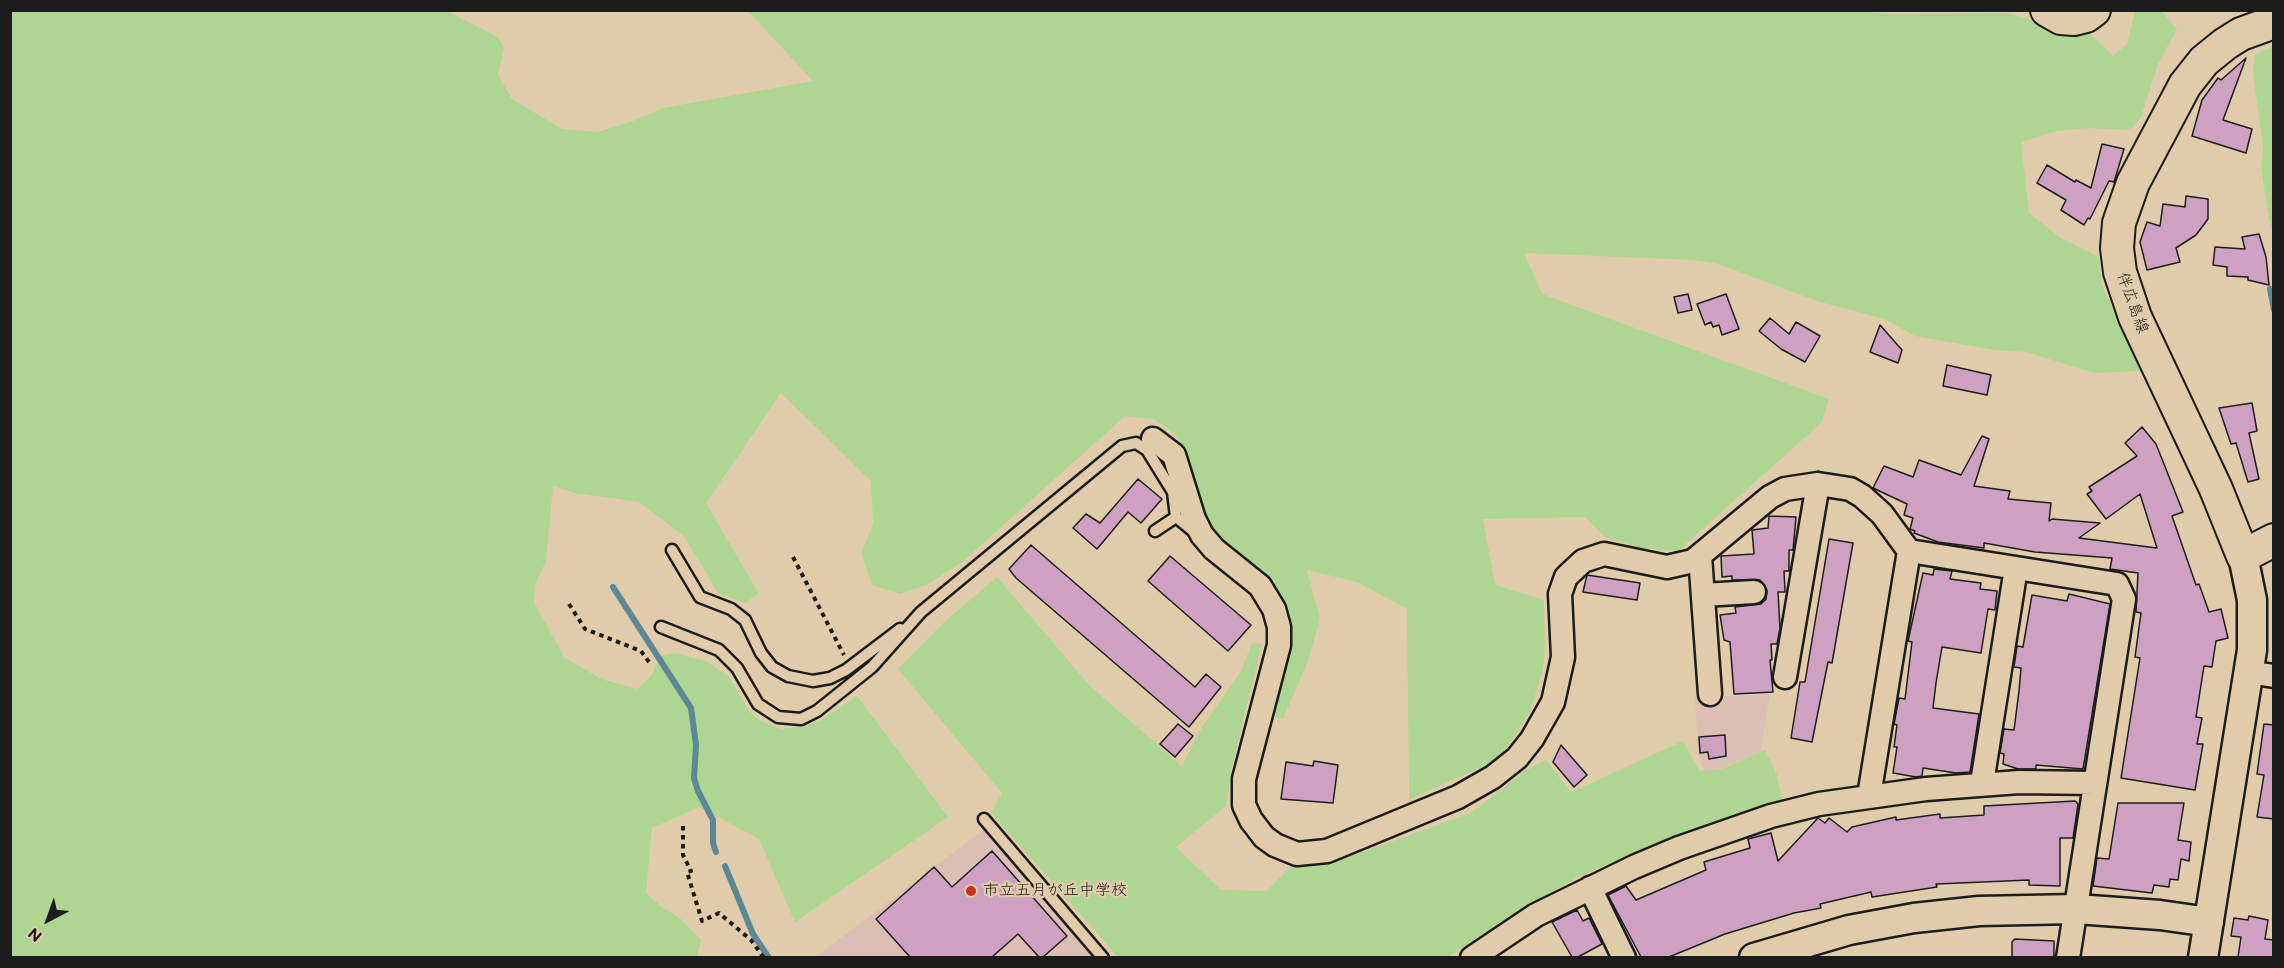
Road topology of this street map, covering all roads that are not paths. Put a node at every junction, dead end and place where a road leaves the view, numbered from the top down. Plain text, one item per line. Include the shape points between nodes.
1 (2047, 10) edge
2 (2094, 10) edge
3 (2274, 22) edge
4 (1153, 439) dead end
5 (1818, 484) junction
6 (1176, 517) junction
7 (1155, 531) dead end
8 (1208, 543) junction
9 (2265, 546) edge
10 (672, 550) dead end
11 (1909, 551) junction
12 (1700, 556) junction
13 (2016, 568) junction
14 (1754, 592) dead end
15 (1703, 595) junction
16 (921, 612) junction
17 (661, 627) dead end
18 (2261, 674) edge
19 (1785, 677) dead end
20 (1710, 694) dead end
21 (1982, 783) junction
22 (2095, 783) junction
23 (1869, 796) junction
24 (984, 819) dead end
25 (1590, 888) junction
26 (2076, 909) junction
27 (2209, 922) junction
28 (1103, 957) edge
29 (1472, 957) edge
30 (1624, 957) edge
31 (1754, 957) edge
32 (2068, 957) edge
33 (2203, 957) edge

1 - 2 main road via 2061,18 2074,19
3 - 9 main road, 伴広島線 via 2225,44 2204,61 2185,85 2133,183 2118,235 2126,295 2216,489
4 - 8 street via 1174,455 1194,519
5 - 11 street via 1850,489 1862,496 1882,514
5 - 12 street via 1785,489 1770,497
5 - 19 street
6 - 7 lane
6 - 8 lane
6 - 16 lane via 1173,492 1147,450 1136,443 1122,446
8 - 12 street via 1260,586 1271,601 1279,627 1279,645 1244,778 1245,805 1257,829 1270,841 1287,851 1309,854 1327,851 1458,797 1517,758 1553,702 1563,657 1560,594 1566,578 1579,564 1599,554 1667,567
9 - 18 street via 2253,614
10 - 16 lane via 700,597 731,609 745,620 761,653 780,672 797,678 821,681 839,675
11 - 13 street
11 - 23 street
12 - 15 street
13 - 21 street
13 - 22 street via 2112,582 2124,593
14 - 15 street
15 - 20 street
16 - 17 lane via 872,667 817,711 794,719 778,717 758,704 737,668 719,650
18 - 27 street
21 - 22 street
21 - 23 street
22 - 26 street
23 - 25 street via 1771,816 1725,831
24 - 28 lane
25 - 29 street via 1536,915
25 - 30 street
26 - 27 street
26 - 31 street via 1979,911 1914,918 1817,938
26 - 32 street
27 - 33 street

